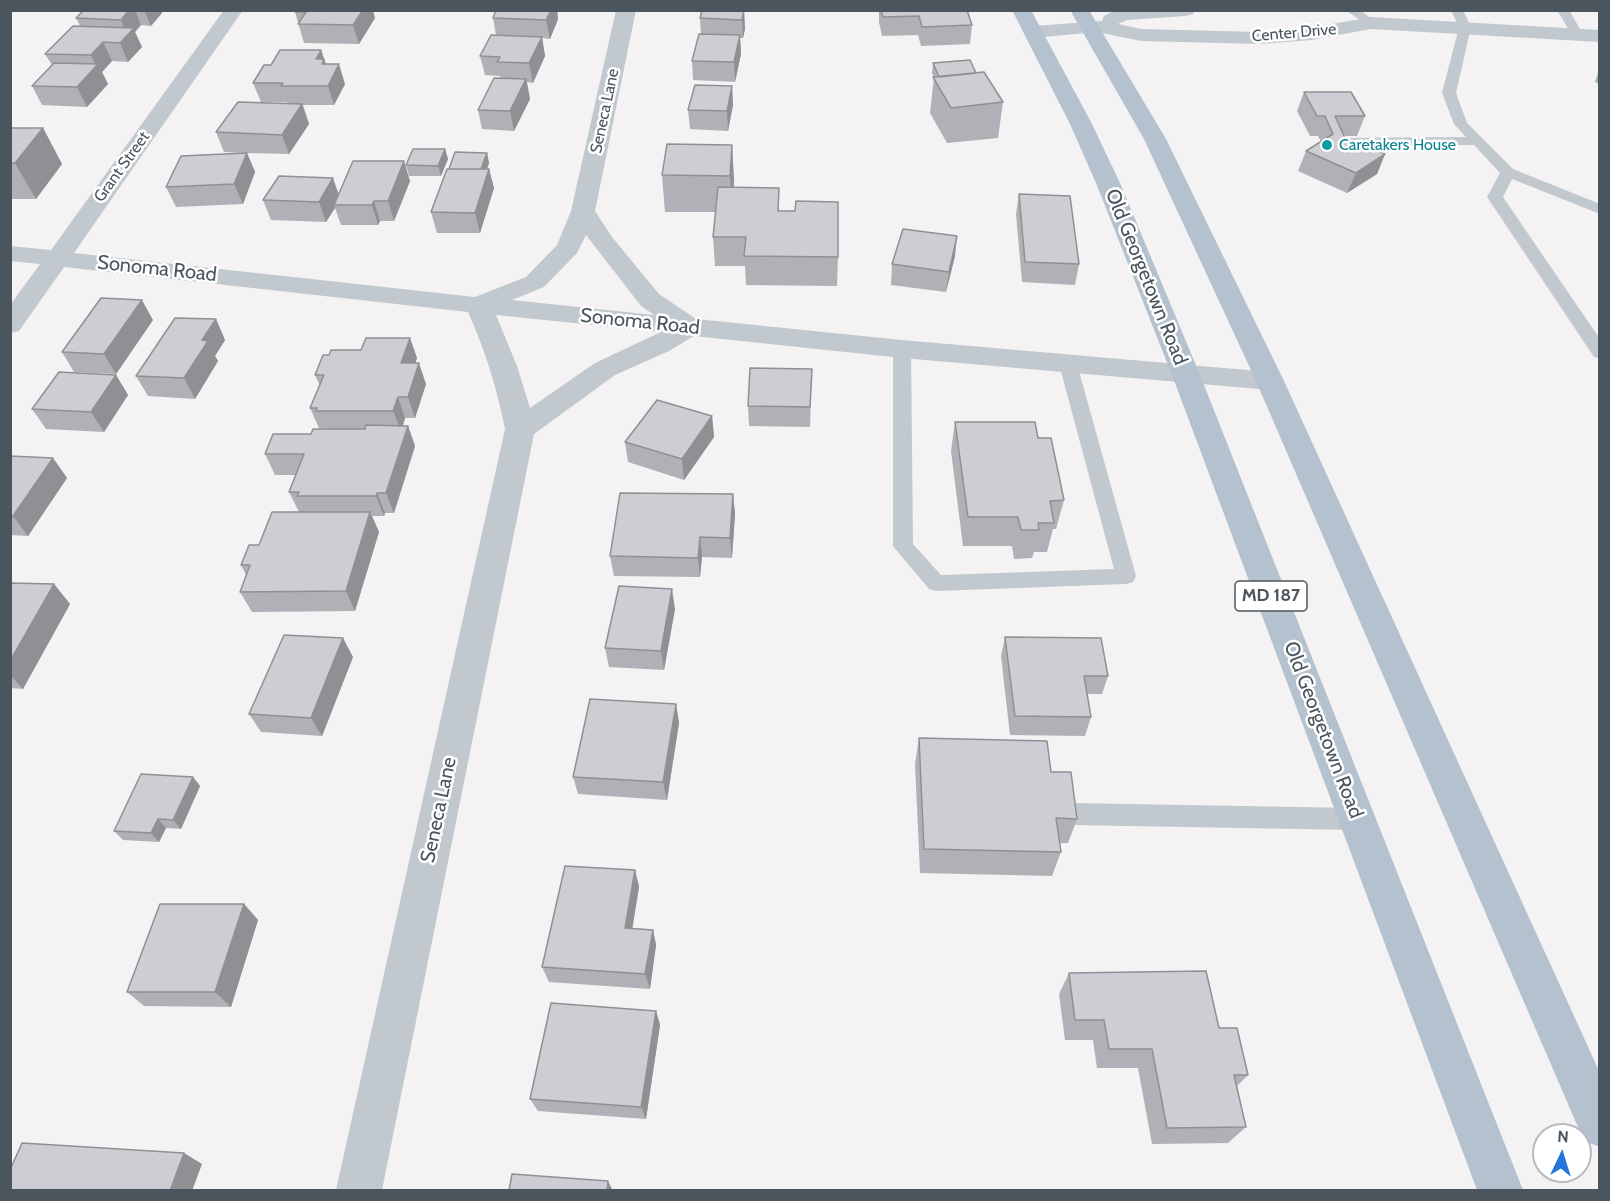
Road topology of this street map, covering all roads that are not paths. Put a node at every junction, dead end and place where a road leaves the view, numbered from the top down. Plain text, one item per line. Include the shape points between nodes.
1 (234, 10) edge
2 (626, 10) edge
3 (1186, 10) edge
4 (1352, 10) edge
5 (1534, 13) dead end
6 (1564, 13) edge
7 (1215, 19) dead end
8 (1288, 19) dead end
9 (1461, 19) edge
10 (1599, 19) edge
11 (1027, 21) edge
12 (1089, 21) edge
13 (1371, 23) junction
14 (1578, 34) junction
15 (1301, 35) junction
16 (1195, 36) junction
17 (1599, 36) edge
18 (1475, 141) junction
19 (1340, 142) edge
20 (1508, 172) junction
21 (1599, 210) edge
22 (583, 211) junction
23 (10, 253) edge
24 (57, 257) junction
25 (478, 305) junction
26 (10, 324) edge
27 (689, 327) junction
28 (902, 349) junction
29 (1599, 353) edge
30 (1068, 364) junction
31 (1186, 375) junction
32 (1270, 381) junction
33 (520, 429) junction
34 (1070, 814) edge
35 (1356, 819) junction
36 (1599, 1125) edge
37 (359, 1191) edge
38 (1500, 1191) edge

1 - 24 street, Grant Street
2 - 22 street, Seneca Lane
3 - 12 street, Center Drive via 1123,14
4 - 13 lane
5 - 6 street
6 - 10 street
6 - 14 lane
7 - 16 street via 1210,29
8 - 15 street
9 - 13 street, Center Drive
9 - 14 street, Center Drive
9 - 18 lane via 1449,93 1461,124
11 - 12 street, Center Drive
11 - 31 main road, Old Georgetown Road / MD 187 via 1108,183
12 - 16 street, Center Drive via 1141,35
12 - 32 main road via 1155,139
13 - 15 street, Center Drive
14 - 17 street, Center Drive
15 - 16 street, Center Drive
18 - 19 lane
18 - 20 lane
20 - 21 lane
20 - 29 lane via 1495,197
22 - 25 street, Seneca Lane via 568,248 535,282
22 - 27 street via 650,300
23 - 24 street, Sonoma Road
24 - 25 street, Sonoma Road
24 - 26 street, Grant Street
25 - 27 street, Sonoma Road
25 - 33 street, Seneca Lane via 498,347
27 - 28 street, Sonoma Road
27 - 33 street via 605,369
28 - 30 street, Sonoma Road
28 - 30 lane via 903,546 936,583 1126,576
30 - 31 street, Sonoma Road
31 - 32 street, Sonoma Road
31 - 35 main road, Old Georgetown Road / MD 187
32 - 36 main road
33 - 37 street, Seneca Lane
34 - 35 lane
35 - 38 main road, Old Georgetown Road / MD 187

